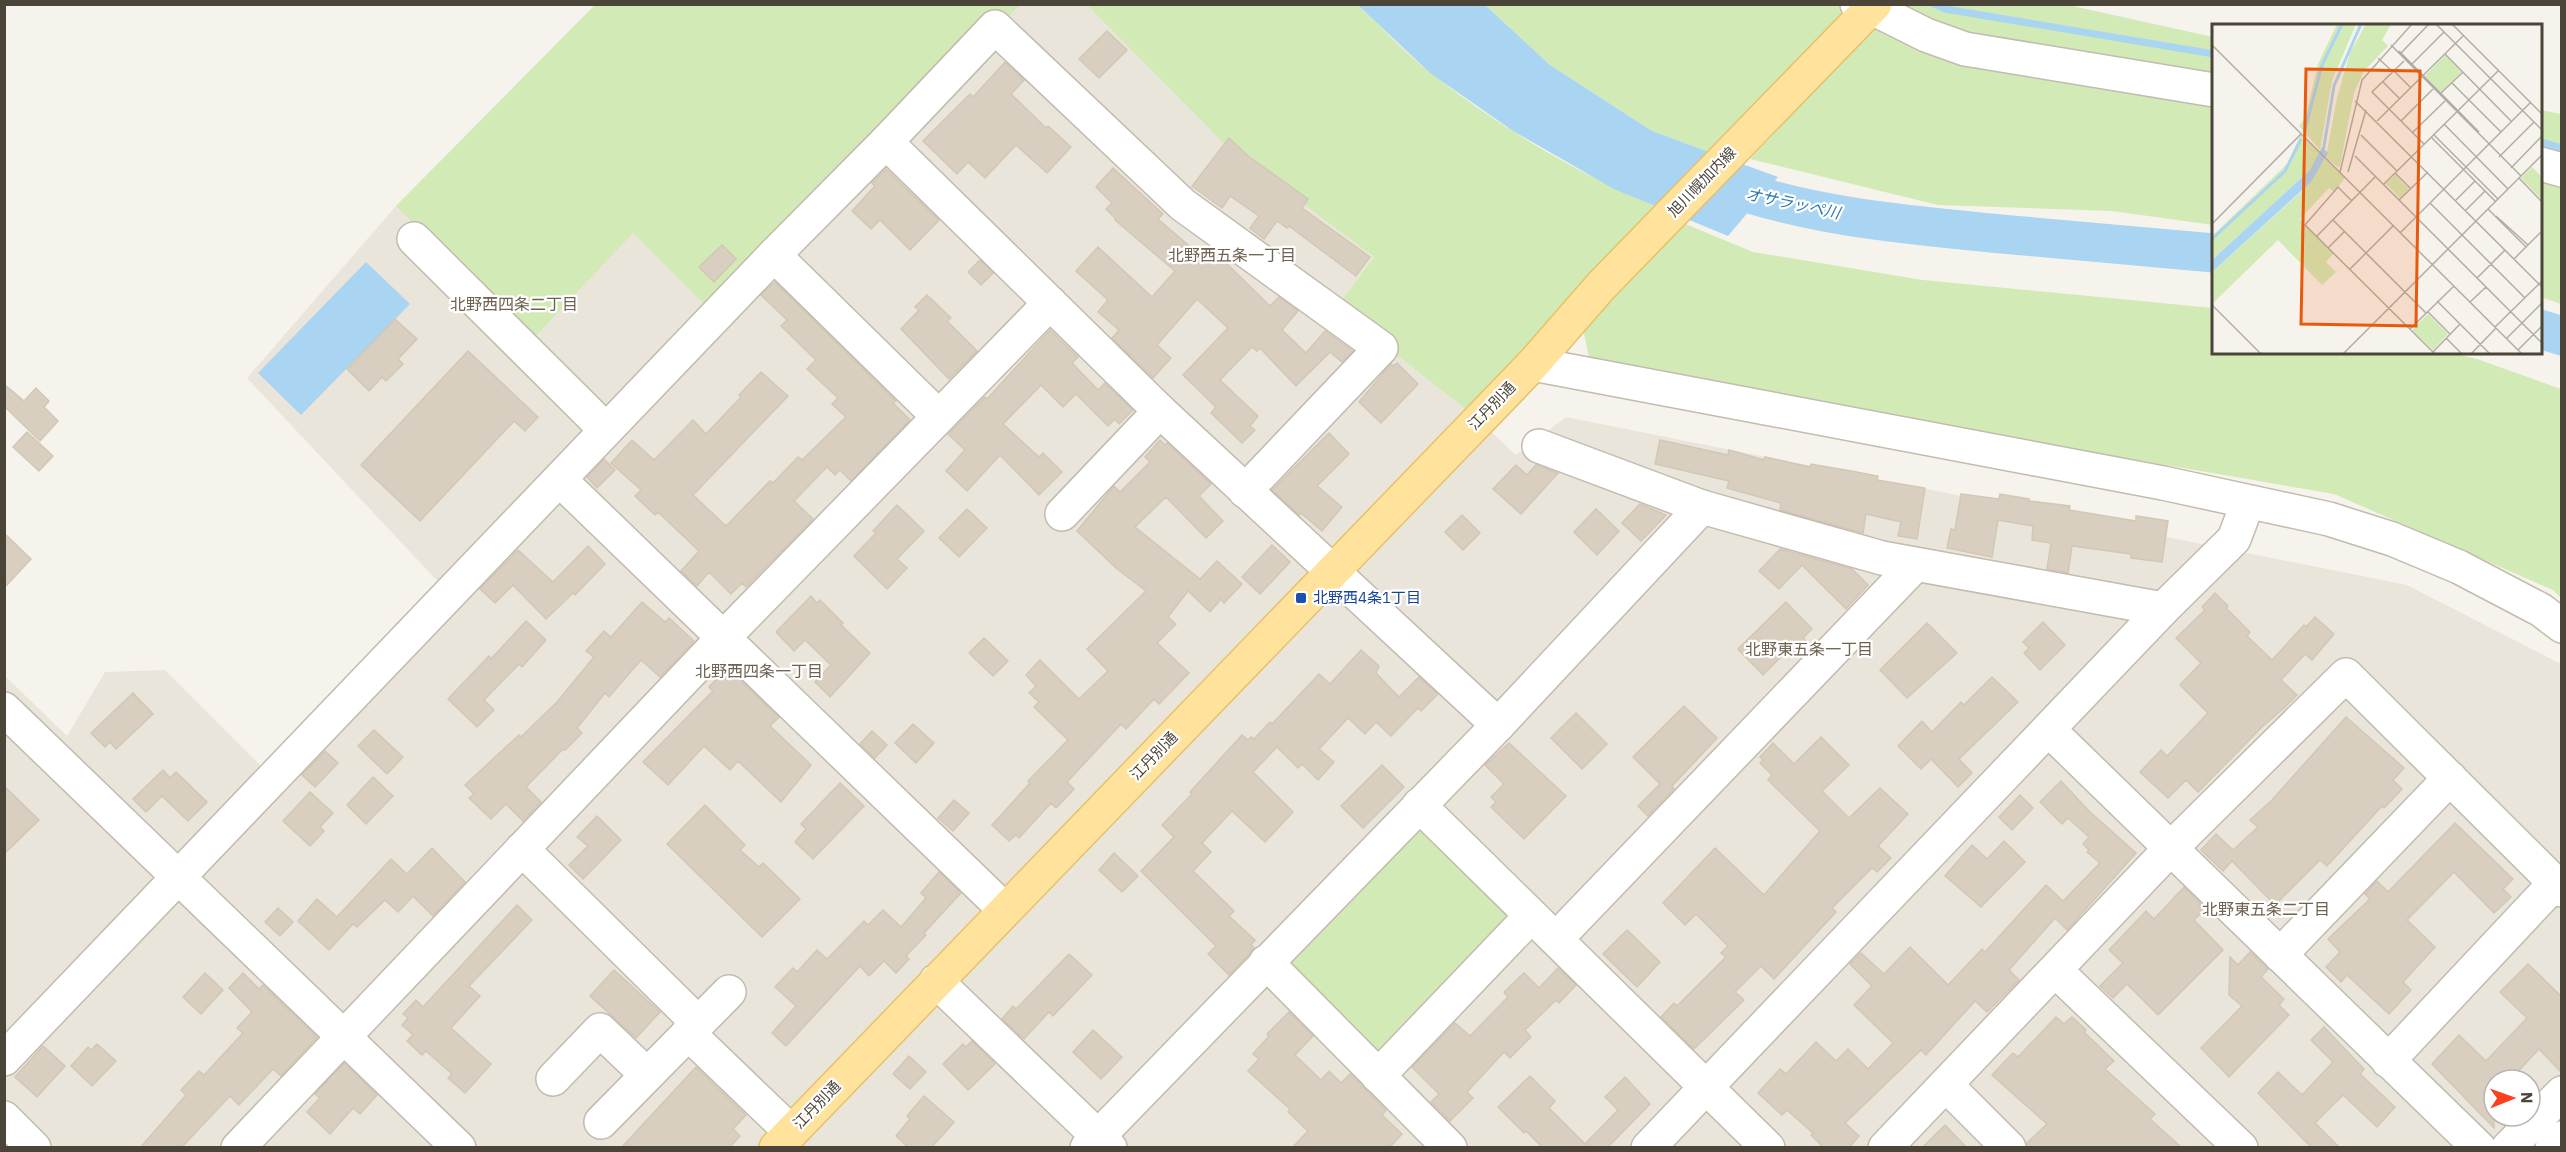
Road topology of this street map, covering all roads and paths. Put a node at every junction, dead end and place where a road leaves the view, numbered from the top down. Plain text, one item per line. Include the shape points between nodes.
1 (1865, 11) edge
2 (2212, 90) edge
3 (886, 142) junction
4 (2542, 164) edge
5 (2562, 171) edge
6 (414, 239) dead end
7 (774, 255) junction
8 (1050, 303) junction
9 (1533, 364) junction
10 (1160, 411) junction
11 (938, 416) junction
12 (606, 430) junction
13 (1539, 446) dead end
14 (560, 480) junction
15 (1245, 491) junction
16 (2248, 502) junction
17 (1702, 507) junction
18 (1062, 514) dead end
19 (1915, 565) junction
20 (1332, 571) junction
21 (2163, 609) junction
22 (2562, 626) edge
23 (724, 637) junction
24 (4, 709) edge
25 (1498, 725) junction
26 (2049, 730) junction
27 (2450, 778) junction
28 (1419, 805) junction
29 (2171, 848) junction
30 (522, 849) junction
31 (178, 877) junction
32 (2557, 878) edge
33 (1005, 909) junction
34 (1531, 916) junction
35 (1556, 939) junction
36 (2280, 955) junction
37 (1266, 962) junction
38 (2056, 970) junction
39 (936, 981) junction
40 (729, 992) dead end
41 (693, 1028) junction
42 (343, 1035) junction
43 (4, 1059) edge
44 (2388, 1061) junction
45 (647, 1075) junction
46 (1378, 1076) junction
47 (553, 1079) dead end
48 (1946, 1085) junction
49 (1706, 1088) junction
50 (2562, 1093) edge
51 (4, 1119) edge
52 (601, 1122) dead end
53 (2562, 1138) edge
54 (783, 1140) edge
55 (1098, 1144) edge
56 (34, 1148) edge
57 (238, 1148) edge
58 (459, 1148) edge
59 (1450, 1148) edge
60 (1648, 1148) edge
61 (1768, 1148) edge
62 (1885, 1148) edge
63 (2009, 1148) edge
64 (2241, 1148) edge
65 (2479, 1148) edge
66 (2508, 1148) edge
67 (2552, 1148) edge

1 - 2 street via 1965,49
1 - 9 main road, 旭川幌加内線 via 1601,286
3 - 7 street
3 - 8 street
3 - 15 street via 995,27 1183,205 1381,348
4 - 5 street
6 - 12 street
7 - 11 street
7 - 12 street
8 - 10 street
8 - 11 street
9 - 16 street
9 - 20 main road, 江丹別通
10 - 15 street
10 - 18 street
11 - 23 street
12 - 14 street
13 - 17 street
14 - 23 street
14 - 31 street
15 - 20 street
16 - 21 street via 2234,539
16 - 22 street via 2329,519 2392,539 2458,567 2541,610
17 - 19 street
17 - 25 street
19 - 21 street
19 - 35 street
20 - 25 street
20 - 33 main road, 江丹別通
21 - 26 street
23 - 30 street
23 - 33 street
24 - 31 street
25 - 28 street
26 - 29 street
26 - 49 street
27 - 29 street via 2346,675
27 - 32 street
27 - 36 street
28 - 34 street
28 - 37 street
29 - 36 street
29 - 38 street
30 - 41 street
30 - 42 street
31 - 42 street
31 - 43 street
32 - 44 street
33 - 39 main road, 江丹別通
34 - 35 street
34 - 46 street
35 - 49 street
36 - 44 street
37 - 46 street
37 - 55 street
38 - 48 street
38 - 64 street
39 - 54 main road, 江丹別通
39 - 55 street
40 - 41 street
41 - 45 street
41 - 54 street
42 - 57 street
42 - 58 street
44 - 65 street
45 - 47 street via 600,1029
45 - 52 street
46 - 59 street
48 - 62 street
48 - 63 street
49 - 60 street
49 - 61 street
50 - 66 street
51 - 56 street
53 - 67 street

